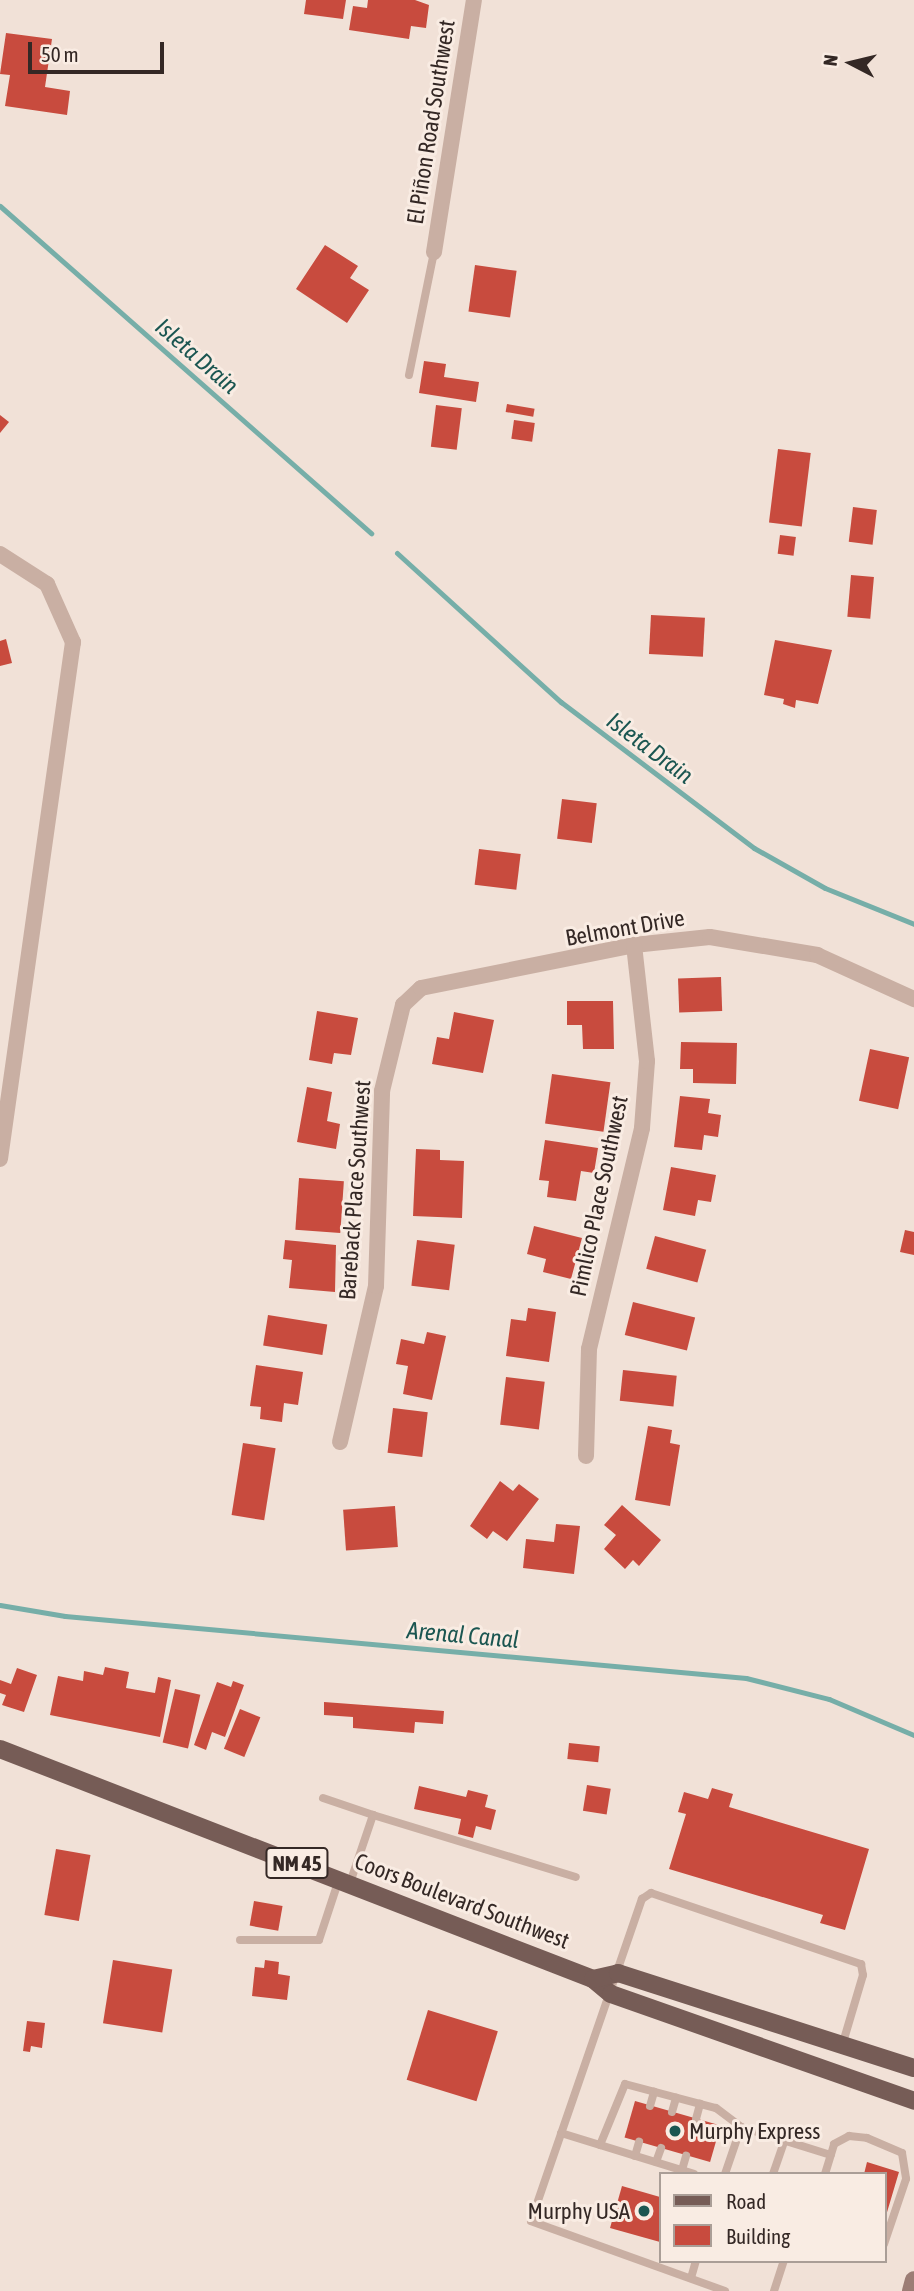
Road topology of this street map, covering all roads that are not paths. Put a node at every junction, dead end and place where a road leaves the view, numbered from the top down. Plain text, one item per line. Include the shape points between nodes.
1 (474, 0) edge
2 (434, 252) joint
3 (409, 375) dead end
4 (0, 554) edge
5 (634, 945) junction
6 (461, 980) joint
7 (914, 999) edge
8 (0, 1159) edge
9 (340, 1442) dead end
10 (586, 1457) dead end
11 (0, 1749) edge
12 (323, 1798) dead end
13 (373, 1815) junction
14 (576, 1877) dead end
15 (344, 1881) junction
16 (240, 1940) dead end
17 (618, 1973) junction
18 (593, 1979) junction
19 (611, 1994) junction
20 (842, 2046) junction
21 (914, 2068) edge
22 (654, 2092) junction
23 (676, 2098) junction
24 (914, 2101) edge
25 (701, 2105) junction
26 (650, 2106) dead end
27 (672, 2112) dead end
28 (696, 2119) dead end
29 (741, 2127) junction
30 (561, 2133) junction
31 (785, 2140) junction
32 (639, 2142) dead end
33 (600, 2145) junction
34 (661, 2148) dead end
35 (831, 2155) junction
36 (635, 2156) junction
37 (686, 2156) dead end
38 (656, 2162) junction
39 (682, 2170) junction
40 (688, 2172) edge
41 (726, 2172) edge
42 (774, 2172) edge
43 (826, 2172) edge
44 (886, 2238) edge
45 (695, 2263) edge
46 (783, 2263) edge
47 (691, 2278) junction
48 (914, 2280) edge
49 (725, 2291) edge
50 (774, 2291) edge
51 (911, 2291) edge

1 - 2 street, El Piñon Road Southwest
2 - 3 lane
4 - 8 street via 47,584 73,642
5 - 6 street, Belmont Drive
5 - 7 street, Belmont Drive via 710,937 761,943 817,955
5 - 10 street, Pimlico Place Southwest via 647,1061 642,1128 589,1349
6 - 9 street, Bareback Place Southwest via 421,988 403,1005 396,1025 382,1091 376,1286
11 - 15 main road, Coors Boulevard Southwest / NM 45
12 - 13 lane
13 - 14 lane
13 - 15 lane
15 - 16 lane via 319,1941
15 - 18 main road, Coors Boulevard Southwest / NM 45
17 - 18 main road
17 - 19 lane
17 - 20 main road
17 - 20 lane via 642,1899 651,1893 861,1964 863,1975
18 - 19 main road, Coors Boulevard Southwest / NM 45
19 - 24 main road, Coors Boulevard Southwest / NM 45
19 - 30 lane
20 - 21 main road
22 - 23 lane
22 - 26 lane
22 - 33 lane via 625,2084
23 - 25 lane
23 - 27 lane
25 - 28 lane
25 - 29 lane via 716,2108
29 - 31 lane
29 - 41 lane
30 - 33 lane
30 - 47 lane via 531,2221
31 - 35 lane
31 - 42 lane
32 - 36 lane
33 - 36 lane
34 - 38 lane
35 - 43 lane
35 - 44 lane via 834,2144 849,2136 867,2137 902,2153 906,2179
36 - 38 lane
37 - 39 lane
38 - 39 lane
39 - 40 lane
45 - 47 lane
46 - 50 lane
47 - 49 lane
48 - 51 main road

